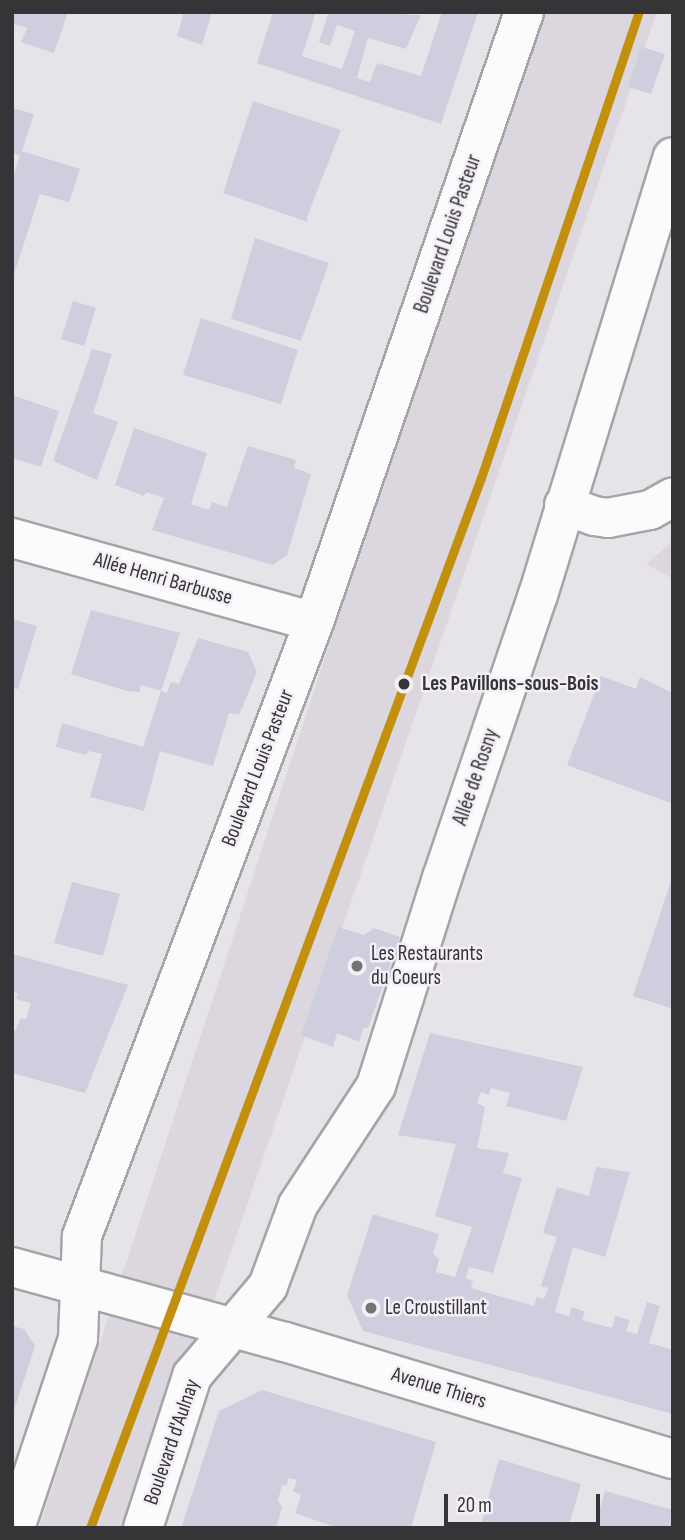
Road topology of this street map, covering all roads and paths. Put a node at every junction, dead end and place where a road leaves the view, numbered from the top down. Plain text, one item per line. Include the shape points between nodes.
1 (524, 12) edge
2 (673, 157) edge
3 (673, 497) edge
4 (564, 505) junction
5 (12, 538) edge
6 (314, 622) junction
7 (12, 1267) edge
8 (81, 1286) junction
9 (219, 1323) junction
10 (673, 1459) edge
11 (15, 1528) edge
12 (143, 1528) edge

1 - 6 street, Boulevard Louis Pasteur
2 - 4 street, Allée de Rosny
3 - 4 street via 650,510 608,518
4 - 9 street, Allée de Rosny via 376,1086 298,1205 268,1286
5 - 6 street, Allée Henri Barbusse
6 - 8 street, Boulevard Louis Pasteur via 82,1236
7 - 8 street, Avenue Thiers
8 - 9 street, Avenue Thiers
8 - 11 street, Boulevard Louis Pasteur via 78,1339
9 - 10 street, Avenue Thiers
9 - 12 street, Boulevard d'Aulnay via 192,1376

